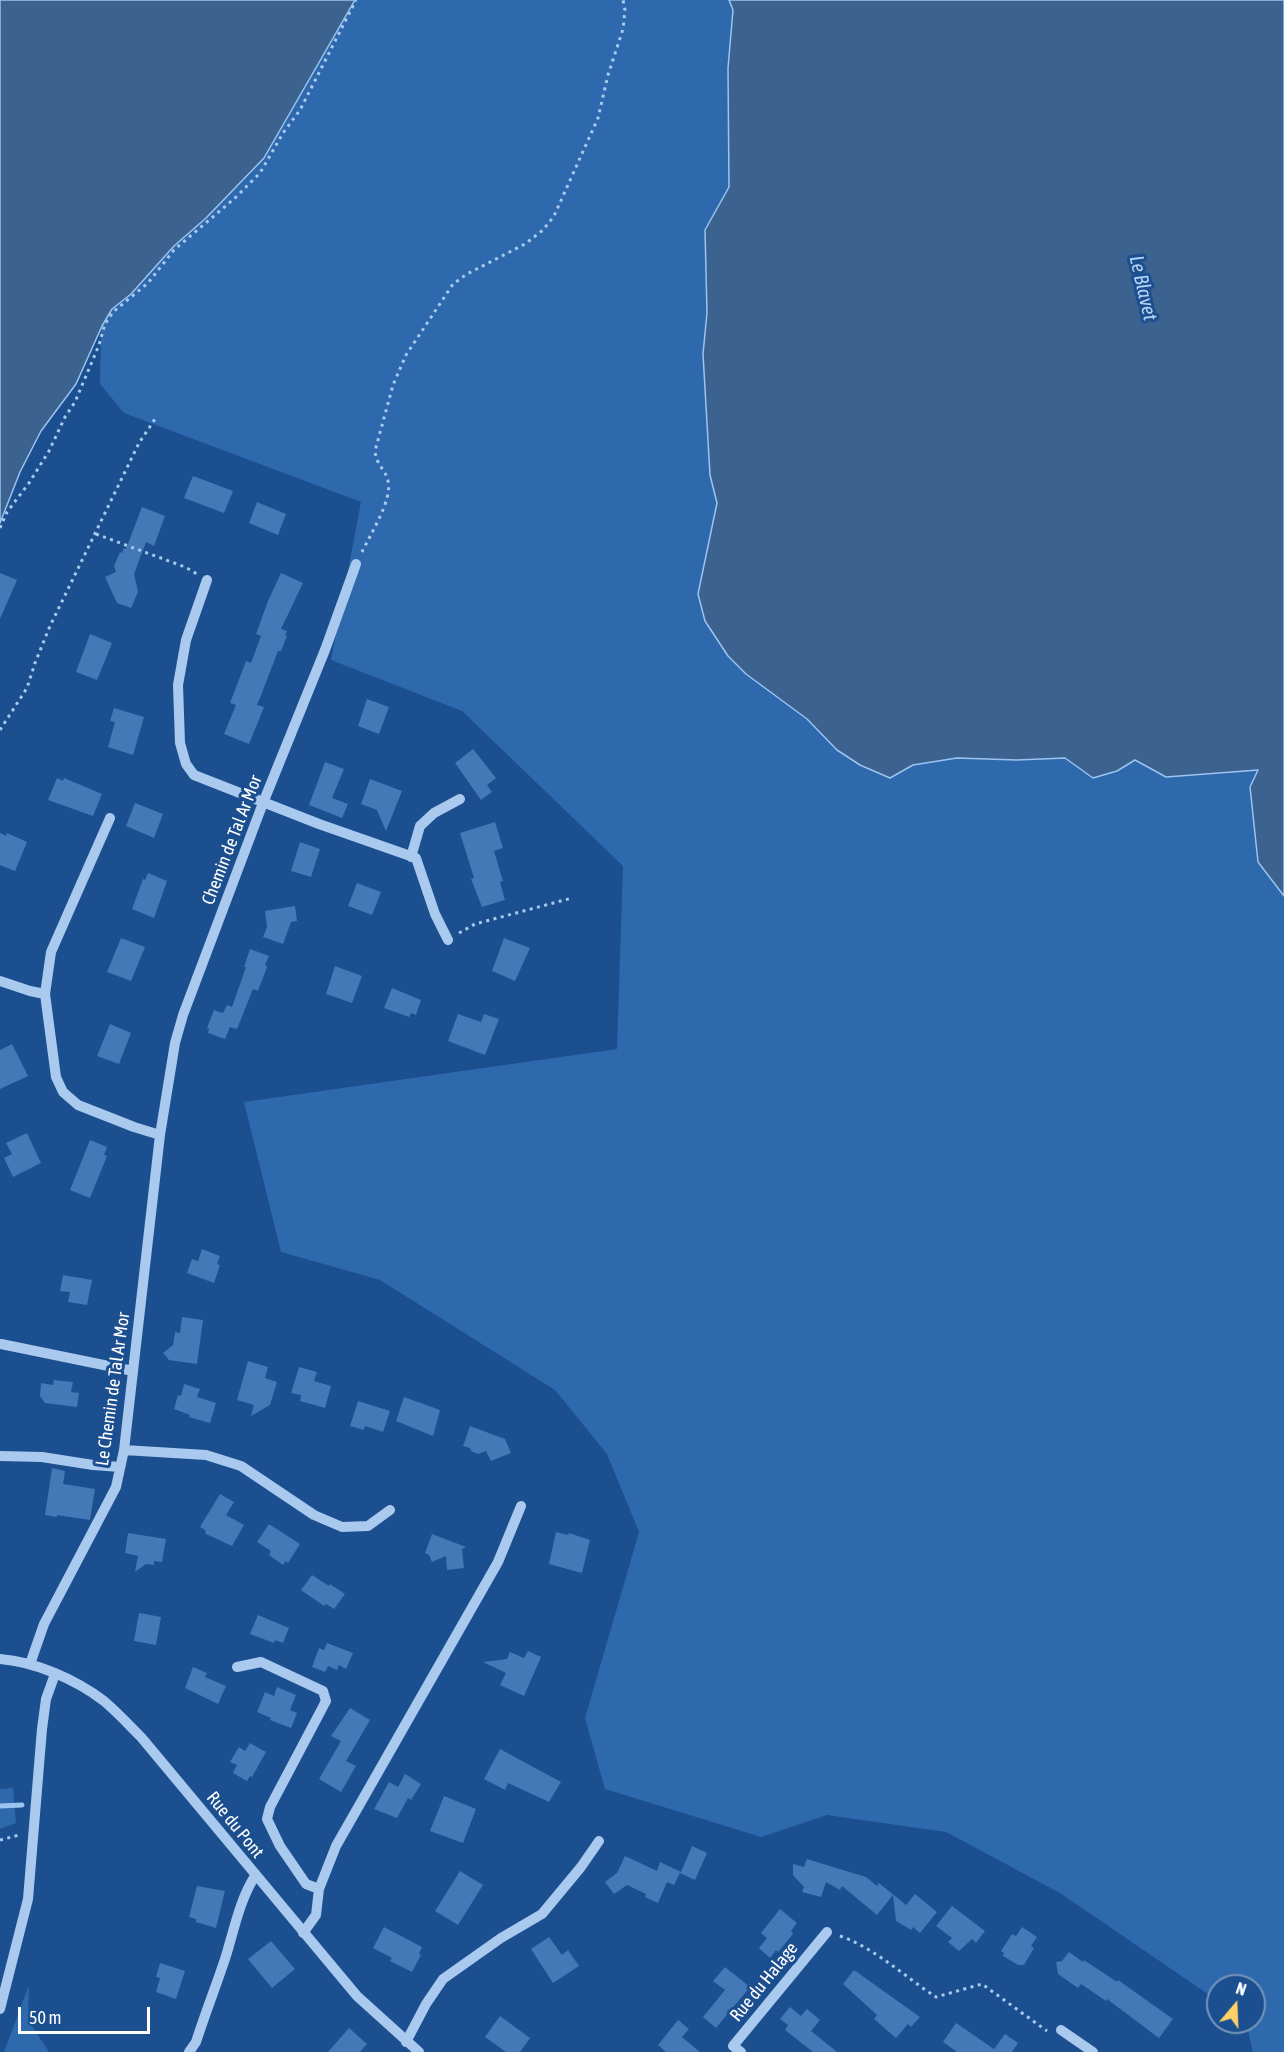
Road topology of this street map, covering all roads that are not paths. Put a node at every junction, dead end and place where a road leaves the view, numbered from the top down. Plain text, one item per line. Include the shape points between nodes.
1 (356, 564) road end
2 (207, 580) road end
3 (460, 799) dead end
4 (263, 803) junction
5 (110, 818) dead end
6 (411, 856) junction
7 (448, 940) road end
8 (0, 981) edge
9 (45, 994) junction
10 (160, 1135) junction
11 (2, 1344) dead end
12 (133, 1371) junction
13 (124, 1450) junction
14 (0, 1456) edge
15 (120, 1467) junction
16 (521, 1506) dead end
17 (390, 1510) dead end
18 (0, 1659) edge
19 (30, 1664) junction
20 (237, 1667) dead end
21 (55, 1674) junction
22 (599, 1841) dead end
23 (255, 1876) junction
24 (319, 1889) junction
25 (303, 1932) junction
26 (826, 1932) road end
27 (0, 2009) edge
28 (1061, 2030) road end
29 (406, 2042) junction
30 (189, 2052) edge
31 (419, 2052) edge
32 (741, 2052) edge
33 (1093, 2052) edge

1 - 4 street, Chemin de Tal Ar Mor
2 - 4 street via 186,640 178,685 183,754 194,775
3 - 6 street via 420,826
4 - 6 street
4 - 10 street, Chemin de Tal Ar Mor via 183,1015
5 - 9 street via 51,952
6 - 7 street via 416,858
8 - 9 street
9 - 10 street via 56,1077 63,1092 78,1105
10 - 12 street, Le Chemin de Tal Ar Mor
11 - 12 street
12 - 13 street, Le Chemin de Tal Ar Mor
13 - 15 street, Le Chemin de Tal Ar Mor
13 - 17 street via 206,1455 241,1466 314,1515 342,1527 368,1526
14 - 15 street
15 - 19 street, Le Chemin de Tal Ar Mor via 116,1487 44,1624
16 - 24 street via 498,1562 336,1846
18 - 19 street, Rue du Pont
19 - 21 street, Rue du Pont
20 - 24 street via 261,1662 323,1691 326,1701 267,1819 306,1884
21 - 23 street, Rue du Pont via 81,1685 105,1702 141,1737
21 - 27 street via 46,1699 42,1729 27,1899
22 - 29 street via 542,1914 443,1979
23 - 25 street, Rue du Pont
23 - 30 street via 238,1913 196,2042
24 - 25 street via 316,1915
25 - 29 street, Rue du Pont via 357,1996
26 - 32 street, Rue du Halage via 733,2046
28 - 33 street
29 - 31 street, Rue du Pont

